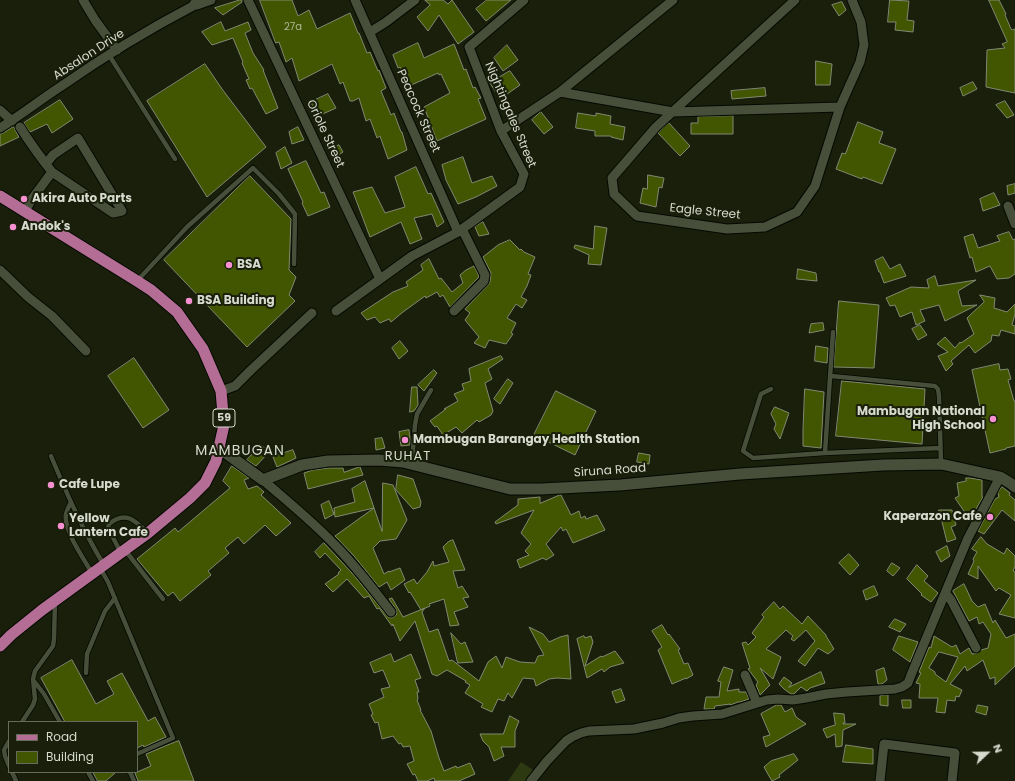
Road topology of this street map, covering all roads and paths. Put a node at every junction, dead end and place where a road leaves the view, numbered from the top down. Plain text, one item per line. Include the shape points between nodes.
1 (83, 0) edge
2 (211, 0) edge
3 (248, 0) edge
4 (355, 0) edge
5 (415, 0) edge
6 (524, 0) edge
7 (673, 0) edge
8 (795, 0) edge
9 (852, 0) edge
10 (370, 32) junction
11 (113, 52) junction
12 (560, 92) junction
13 (840, 107) junction
14 (0, 110) edge
15 (673, 112) junction
16 (12, 121) junction
17 (20, 127) dead end
18 (0, 128) edge
19 (501, 131) junction
20 (175, 159) dead end
21 (46, 164) junction
22 (52, 172) junction
23 (0, 196) edge
24 (1008, 206) dead end
25 (25, 211) junction
26 (1015, 224) edge
27 (460, 230) junction
28 (294, 264) dead end
29 (0, 270) edge
30 (380, 279) junction
31 (137, 281) junction
32 (454, 310) dead end
33 (336, 311) dead end
34 (312, 313) dead end
35 (834, 332) dead end
36 (86, 350) dead end
37 (831, 376) junction
38 (771, 389) dead end
39 (430, 390) dead end
40 (221, 391) junction
41 (219, 448) junction
42 (940, 448) junction
43 (825, 454) junction
44 (51, 456) dead end
45 (412, 462) dead end
46 (941, 464) junction
47 (1000, 477) junction
48 (263, 480) junction
49 (1015, 487) edge
50 (71, 502) junction
51 (148, 533) junction
52 (123, 552) junction
53 (99, 569) junction
54 (946, 594) junction
55 (115, 598) junction
56 (163, 599) dead end
57 (55, 601) junction
58 (392, 612) dead end
59 (0, 646) edge
60 (976, 648) dead end
61 (86, 673) dead end
62 (745, 675) dead end
63 (33, 679) junction
64 (757, 702) junction
65 (23, 721) edge
66 (59, 721) edge
67 (8, 742) edge
68 (138, 754) edge
69 (8, 764) edge
70 (531, 781) edge
71 (880, 781) edge
72 (952, 781) edge

1 - 11 street
2 - 11 street, Absalon Drive via 167,20
3 - 30 street, Oriole Street
4 - 10 street, Peacock Street
5 - 10 street
6 - 19 street, Nightingales Street via 469,47
7 - 12 street
8 - 15 street, Eagle Street
9 - 13 street, Eagle Street via 861,22 864,46 860,62
10 - 27 street, Peacock Street
11 - 16 street, Absalon Drive
11 - 20 lane via 139,102
12 - 15 street
12 - 19 street
13 - 15 street
13 - 15 street, Eagle Street via 815,186 797,212 765,228 727,229 637,216 614,194 612,178 656,126
14 - 16 street
16 - 18 street, Absalon Drive
17 - 21 street
19 - 27 street, Nightingales Street via 524,174 520,187
21 - 22 street
21 - 22 street via 53,155 78,138 122,211 113,213
22 - 25 street
23 - 25 main road, 59
24 - 26 street
25 - 31 main road, 59
27 - 30 street, Nightingales Street via 412,256
27 - 32 street, Peacock Street via 485,275 484,281
28 - 31 lane via 295,214 253,168 187,227
29 - 36 street
30 - 33 street, Nightingales Street
31 - 40 main road, 59 via 178,312 204,349
34 - 40 street via 235,386
35 - 37 lane
37 - 42 lane via 934,386 938,389 939,396
37 - 43 lane
38 - 43 lane via 761,394 744,451 753,458
39 - 45 lane via 419,410 415,425
40 - 41 main road, 59 via 224,425
41 - 48 street
41 - 51 main road, 59 via 216,461 205,483
42 - 43 lane
42 - 46 lane
44 - 50 lane
46 - 47 street, Siruna Road
46 - 48 street, Siruna Road via 883,465 620,484 510,489 403,462 328,461 302,465
47 - 49 street, Siruna Road
47 - 54 street via 968,538
48 - 58 street via 334,544
50 - 53 lane via 90,542
50 - 53 lane via 66,514 66,523 76,546
51 - 52 main road, 59
51 - 52 lane via 128,517 114,520 108,528
52 - 53 main road, 59
52 - 56 lane
53 - 55 lane
53 - 57 main road, 59
54 - 60 street
54 - 64 street via 912,676 902,687 895,690 847,692
55 - 61 lane via 105,612 87,654
55 - 68 lane via 173,738
57 - 59 main road, 59
57 - 63 lane via 54,639
62 - 64 street
63 - 65 lane via 34,705
63 - 66 lane
64 - 70 street via 722,714 679,718 634,729 581,733 566,741
67 - 69 lane via 4,750
71 - 72 street via 884,744 955,753

